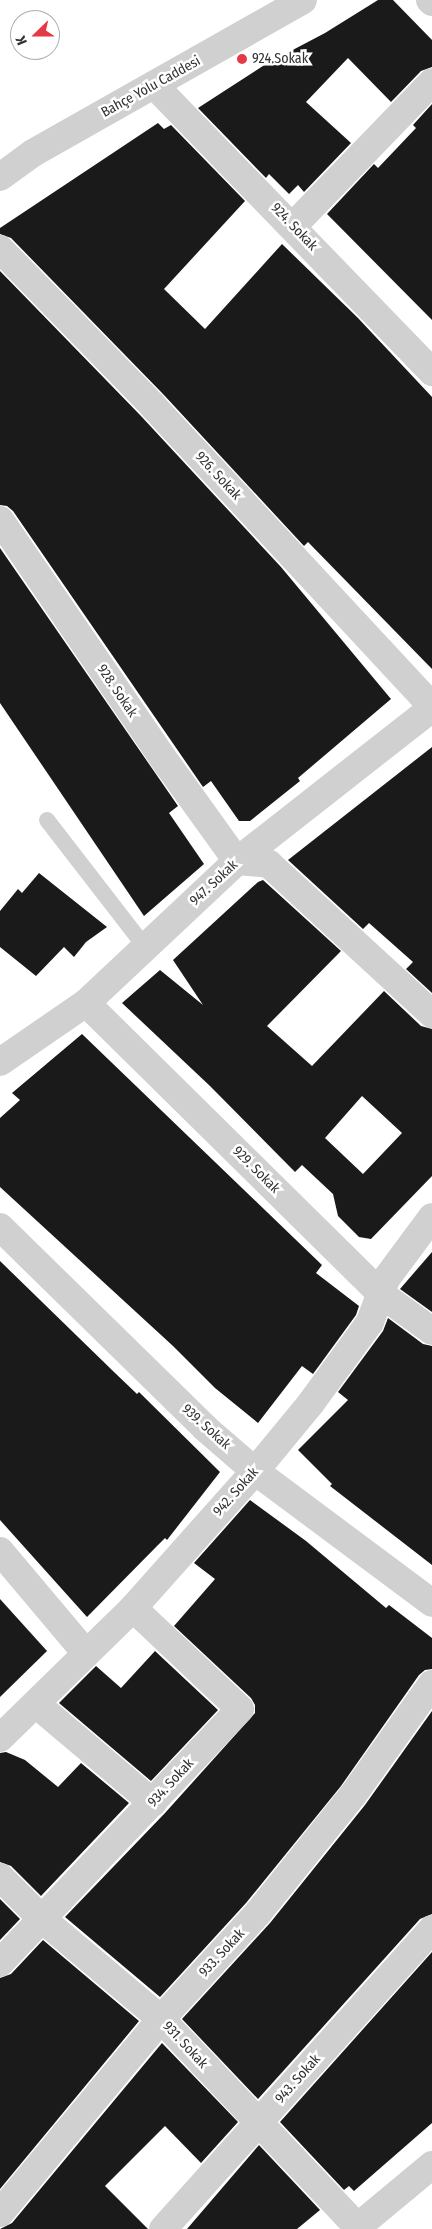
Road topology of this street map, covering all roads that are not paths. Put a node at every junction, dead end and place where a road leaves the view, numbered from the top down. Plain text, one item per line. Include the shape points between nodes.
1 (304, 0) edge
2 (432, 82) edge
3 (154, 85) junction
4 (0, 177) edge
5 (293, 226) junction
6 (0, 249) edge
7 (432, 372) edge
8 (0, 520) edge
9 (432, 707) edge
10 (47, 820) dead end
11 (237, 861) junction
12 (145, 947) junction
13 (86, 1003) junction
14 (432, 1014) edge
15 (0, 1062) edge
16 (432, 1216) edge
17 (0, 1227) edge
18 (381, 1294) junction
19 (432, 1331) edge
20 (255, 1471) junction
21 (0, 1551) edge
22 (432, 1603) edge
23 (133, 1608) junction
24 (86, 1653) junction
25 (432, 1684) edge
26 (36, 1704) junction
27 (0, 1738) edge
28 (153, 1803) junction
29 (0, 1877) edge
30 (42, 1918) junction
31 (432, 1929) edge
32 (0, 1963) edge
33 (161, 2020) junction
34 (258, 2124) junction
35 (432, 2165) edge
36 (0, 2213) edge
37 (356, 2228) edge
38 (163, 2229) edge

1 - 3 street, Bahçe Yolu Caddesi
2 - 5 street
3 - 4 street, Bahçe Yolu Caddesi via 33,154
3 - 5 street, 924. Sokak
5 - 7 street, 924. Sokak
6 - 9 street, 926. Sokak via 159,412
8 - 11 street, 928. Sokak
9 - 11 street, 947. Sokak
10 - 12 lane
11 - 12 street, 947. Sokak
11 - 14 street via 269,864
12 - 13 street, 947. Sokak
13 - 15 street, 947. Sokak
13 - 18 street, 929. Sokak
16 - 18 street, 942. Sokak via 386,1279
17 - 20 street, 939. Sokak via 205,1428
18 - 19 street, 929. Sokak
18 - 20 street, 942. Sokak via 364,1330 311,1403
20 - 22 street, 939. Sokak
20 - 23 street, 942. Sokak
21 - 24 street
23 - 24 street, 942. Sokak
23 - 28 street, 934. Sokak via 240,1709
24 - 26 street, 942. Sokak
25 - 33 street, 933. Sokak via 353,1795 258,1913
26 - 27 street, 942. Sokak
26 - 28 street
28 - 30 street, 934. Sokak
29 - 30 street, 931. Sokak
30 - 32 street, 934. Sokak
30 - 33 street, 931. Sokak
31 - 34 street, 943. Sokak
33 - 34 street, 931. Sokak
33 - 36 street, 933. Sokak
34 - 37 street, 931. Sokak
34 - 38 street, 943. Sokak
35 - 37 street

